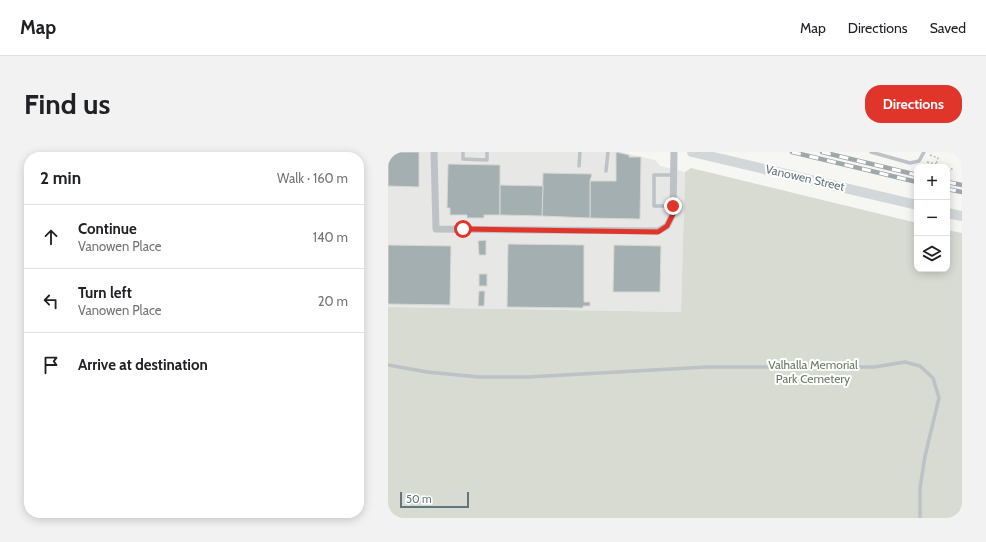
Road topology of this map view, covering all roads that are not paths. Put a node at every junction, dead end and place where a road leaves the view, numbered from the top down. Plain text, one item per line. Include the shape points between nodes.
1 (434, 152) edge
2 (463, 152) edge
3 (487, 152) edge
4 (580, 152) edge
5 (608, 152) edge
6 (674, 152) edge
7 (692, 152) edge
8 (871, 152) edge
9 (925, 153) edge
10 (579, 166) dead end
11 (606, 171) dead end
12 (673, 175) junction
13 (914, 204) edge
14 (673, 206) junction
15 (950, 213) edge
16 (962, 216) edge
17 (388, 365) edge
18 (920, 518) edge

1 - 14 street via 436,228 658,232 667,226 673,214
2 - 3 lane via 462,159 488,160
4 - 10 lane
5 - 11 lane
6 - 12 street
7 - 13 main road, Vanowen Street
8 - 9 lane via 910,163 921,159
12 - 14 street
12 - 14 lane via 654,175 654,206
15 - 16 main road
17 - 18 lane via 479,377 528,377 707,367 874,367 905,362 920,366 933,378 939,398 925,456 920,488

